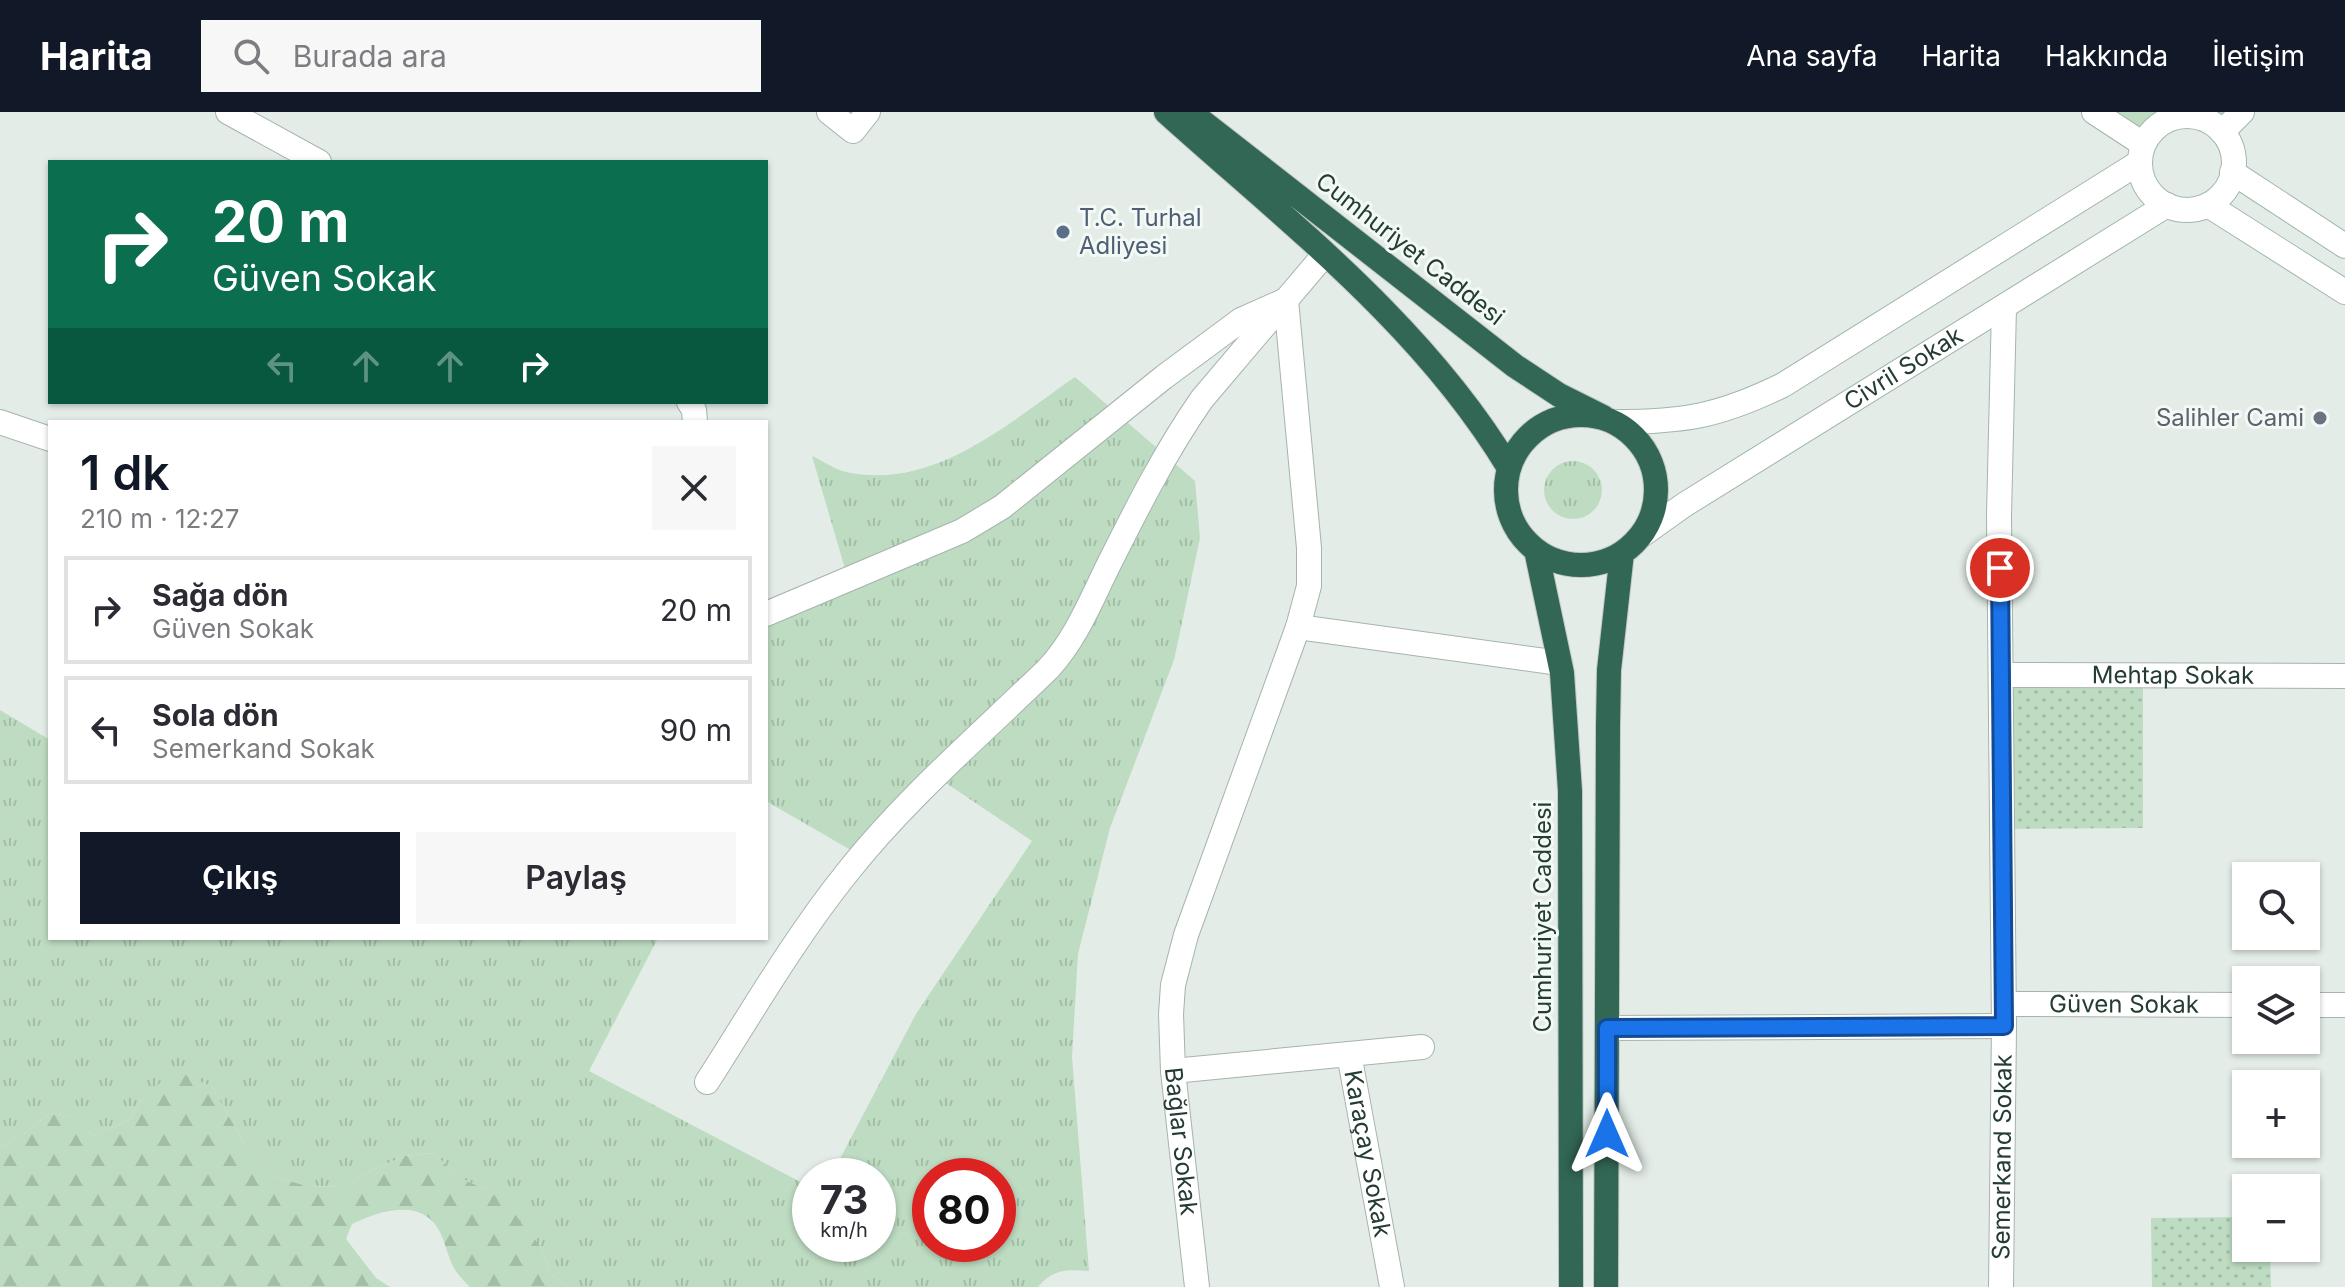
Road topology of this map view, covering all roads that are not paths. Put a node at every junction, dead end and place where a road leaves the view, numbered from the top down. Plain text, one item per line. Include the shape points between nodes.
1 (228, 112) edge
2 (829, 112) edge
3 (868, 112) edge
4 (1166, 112) edge
5 (1190, 112) edge
6 (2094, 112) edge
7 (2242, 112) edge
8 (2222, 132) junction
9 (2142, 153) junction
10 (315, 160) edge
11 (2232, 172) junction
12 (2167, 205) junction
13 (2208, 205) junction
14 (2345, 246) edge
15 (1325, 254) junction
16 (2345, 292) edge
17 (1286, 300) junction
18 (2004, 307) junction
19 (1609, 419) junction
20 (0, 422) edge
21 (48, 438) edge
22 (1509, 468) junction
23 (1642, 535) junction
24 (1536, 550) junction
25 (1622, 553) junction
26 (768, 613) edge
27 (1298, 627) junction
28 (1560, 663) junction
29 (2001, 675) junction
30 (2345, 676) edge
31 (2320, 1005) edge
32 (2345, 1005) edge
33 (2232, 1006) edge
34 (2004, 1015) junction
35 (1607, 1028) junction
36 (1422, 1047) dead end
37 (1349, 1054) junction
38 (1173, 1071) junction
39 (707, 1082) dead end
40 (1197, 1287) edge
41 (1392, 1287) edge
42 (1571, 1287) edge
43 (1606, 1287) edge
44 (2001, 1287) edge

1 - 10 street
2 - 3 street via 853,131
4 - 15 highway
5 - 19 highway, Cumhuriyet Caddesi via 1515,366
6 - 9 street
7 - 8 street
8 - 9 street via 2204,119 2182,116 2161,123
8 - 11 street via 2232,151
9 - 12 street via 2144,183
9 - 19 street via 1783,385 1743,405 1674,421
11 - 13 street via 2224,191
11 - 14 street
12 - 13 street via 2188,210
12 - 18 street, Civril Sokak
13 - 16 street
15 - 17 street
15 - 22 highway via 1379,303 1444,376
17 - 26 street via 1241,320 1002,507
17 - 27 street, Bağlar Sokak via 1310,573
17 - 39 street via 1187,420 1066,649 846,873
18 - 23 street, Civril Sokak
18 - 29 street, Semerkand Sokak
19 - 22 highway via 1577,414 1551,420 1529,434
19 - 23 highway, Cumhuriyet Caddesi via 1636,438 1654,472 1653,511
20 - 21 street
22 - 24 highway, Cumhuriyet Caddesi via 1506,494 1512,520
23 - 25 highway, Cumhuriyet Caddesi
24 - 25 highway, Cumhuriyet Caddesi via 1572,565 1598,563
24 - 28 highway, Cumhuriyet Caddesi
25 - 35 highway via 1609,670
27 - 28 street
27 - 38 street, Bağlar Sokak via 1186,935 1172,996
28 - 42 highway, Cumhuriyet Caddesi via 1570,791
29 - 30 street, Mehtap Sokak
29 - 34 street, Semerkand Sokak
31 - 32 street
33 - 34 street, Güven Sokak
34 - 35 street, Güven Sokak
34 - 44 street, Semerkand Sokak
35 - 43 highway
36 - 37 street
37 - 38 street, Karaçay Sokak
37 - 41 street, Karaçay Sokak
38 - 40 street, Bağlar Sokak

